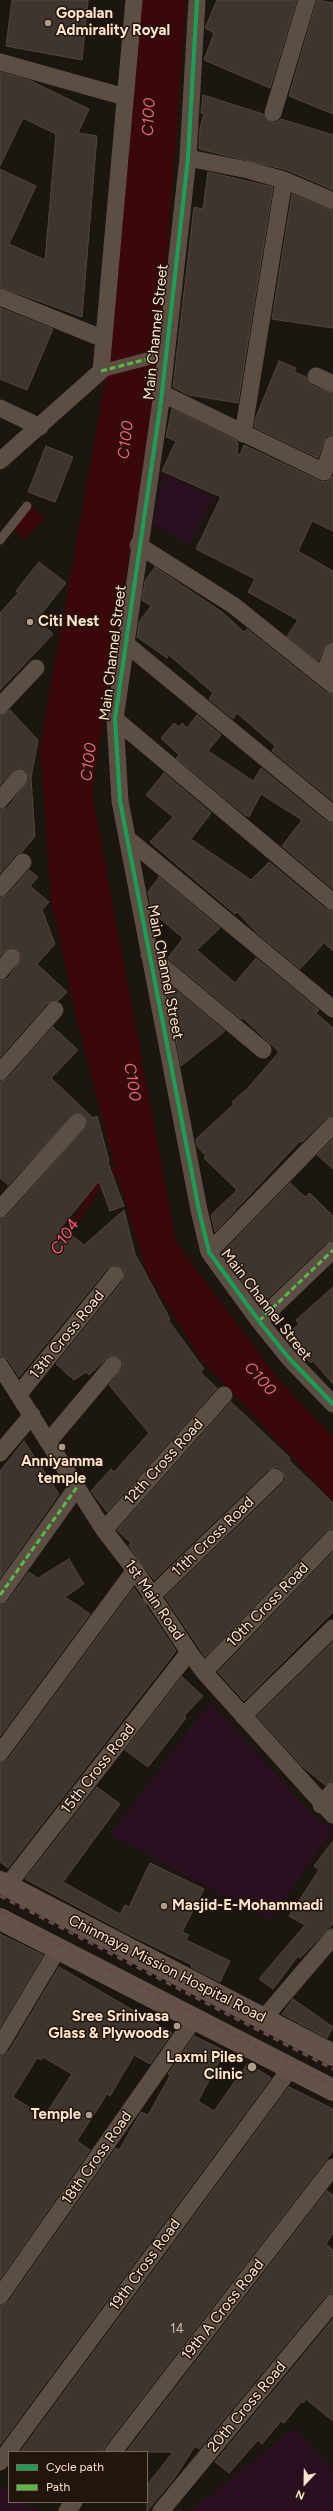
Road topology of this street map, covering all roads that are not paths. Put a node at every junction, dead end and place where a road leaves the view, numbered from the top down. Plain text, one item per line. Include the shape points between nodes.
1 (134, 0) edge
2 (197, 0) edge
3 (307, 0) edge
4 (5, 64) edge
5 (125, 97) junction
6 (273, 113) dead end
7 (188, 158) junction
8 (284, 180) junction
9 (333, 201) edge
10 (0, 296) edge
11 (104, 339) junction
12 (151, 358) dead end
13 (101, 371) junction
14 (316, 376) dead end
15 (333, 384) edge
16 (161, 393) junction
17 (0, 408) edge
18 (40, 427) junction
19 (243, 434) junction
20 (333, 444) edge
21 (0, 461) edge
22 (27, 506) dead end
23 (0, 540) edge
24 (138, 545) junction
25 (125, 643) junction
26 (333, 651) edge
27 (36, 668) dead end
28 (328, 681) edge
29 (0, 706) edge
30 (115, 719) junction
31 (19, 778) dead end
32 (0, 800) edge
33 (333, 814) edge
34 (127, 838) junction
35 (23, 862) dead end
36 (0, 888) edge
37 (333, 902) edge
38 (149, 955) junction
39 (12, 957) dead end
40 (0, 971) edge
41 (333, 1009) edge
42 (55, 1010) dead end
43 (263, 1050) dead end
44 (0, 1072) edge
45 (78, 1122) dead end
46 (333, 1126) edge
47 (0, 1208) edge
48 (333, 1250) edge
49 (209, 1252) junction
50 (115, 1275) dead end
51 (259, 1322) junction
52 (112, 1365) dead end
53 (0, 1366) edge
54 (19, 1394) junction
55 (224, 1395) dead end
56 (333, 1404) edge
57 (32, 1415) junction
58 (49, 1441) junction
59 (0, 1453) edge
60 (276, 1477) dead end
61 (77, 1487) junction
62 (104, 1530) junction
63 (333, 1538) edge
64 (135, 1570) junction
65 (0, 1595) edge
66 (151, 1597) junction
67 (333, 1628) edge
68 (189, 1652) junction
69 (204, 1672) junction
70 (243, 1716) junction
71 (0, 1753) edge
72 (333, 1791) edge
73 (327, 1810) edge
74 (3, 1884) edge
75 (0, 1919) edge
76 (333, 1937) edge
77 (58, 1949) junction
78 (263, 2019) junction
79 (194, 2020) junction
80 (0, 2046) edge
81 (333, 2055) edge
82 (290, 2069) junction
83 (333, 2090) edge
84 (333, 2167) edge
85 (0, 2296) edge
86 (333, 2303) edge
87 (8, 2451) edge
88 (8, 2451) edge
89 (114, 2451) edge
90 (0, 2462) edge
91 (73, 2503) edge
92 (67, 2511) edge
93 (161, 2511) edge

1 - 5 street
2 - 7 street, Main Channel Street
3 - 6 street
4 - 5 street
5 - 11 street
7 - 8 street
7 - 16 street, Main Channel Street
8 - 9 street
8 - 19 street
10 - 11 street
11 - 13 street
12 - 13 street
13 - 18 street
14 - 15 street
16 - 19 street
16 - 24 street, Main Channel Street
17 - 18 street
18 - 21 street
19 - 20 street via 324,472
22 - 23 lane
24 - 25 street, Main Channel Street
24 - 28 street via 233,605
25 - 30 street, Main Channel Street
25 - 33 street
26 - 28 street
27 - 29 street
30 - 34 street, Main Channel Street via 120,802
30 - 37 street
31 - 32 street
34 - 38 street, Main Channel Street
34 - 41 street
35 - 36 street
38 - 43 street
38 - 49 street, Main Channel Street
39 - 40 street
42 - 44 street
45 - 47 street
46 - 49 street
48 - 51 street
49 - 51 street, Main Channel Street
50 - 54 street, 13th Cross Road
51 - 56 street, Main Channel Street
52 - 58 street
53 - 54 street, 1st Main Road
54 - 57 street, 1st Main Road
55 - 62 street, 12th Cross Road
57 - 58 street, 1st Main Road
57 - 59 street
58 - 61 street, 1st Main Road
60 - 66 street, 11th Cross Road
61 - 62 street, 1st Main Road
61 - 65 street
62 - 64 street, 1st Main Road
63 - 69 street, 10th Cross Road
64 - 66 street, 1st Main Road
64 - 71 street
66 - 68 street, 1st Main Road
67 - 70 street
68 - 69 street, 1st Main Road
68 - 74 street, 15th Cross Road
69 - 70 street, 1st Main Road
70 - 73 street, 1st Main Road
72 - 73 street
74 - 78 main road, Chinmaya Mission Hospital Road
75 - 77 main road, Chinmaya Mission Hospital Road
76 - 78 street
77 - 79 main road, Chinmaya Mission Hospital Road
77 - 80 street
78 - 81 main road, Chinmaya Mission Hospital Road
79 - 82 main road, Chinmaya Mission Hospital Road
79 - 85 street, 18th Cross Road
82 - 83 main road, Chinmaya Mission Hospital Road
82 - 88 street, 19th Cross Road
84 - 89 street, 19th A Cross Road
86 - 93 street, 20th Cross Road
87 - 90 street, 19th Cross Road
91 - 92 street

